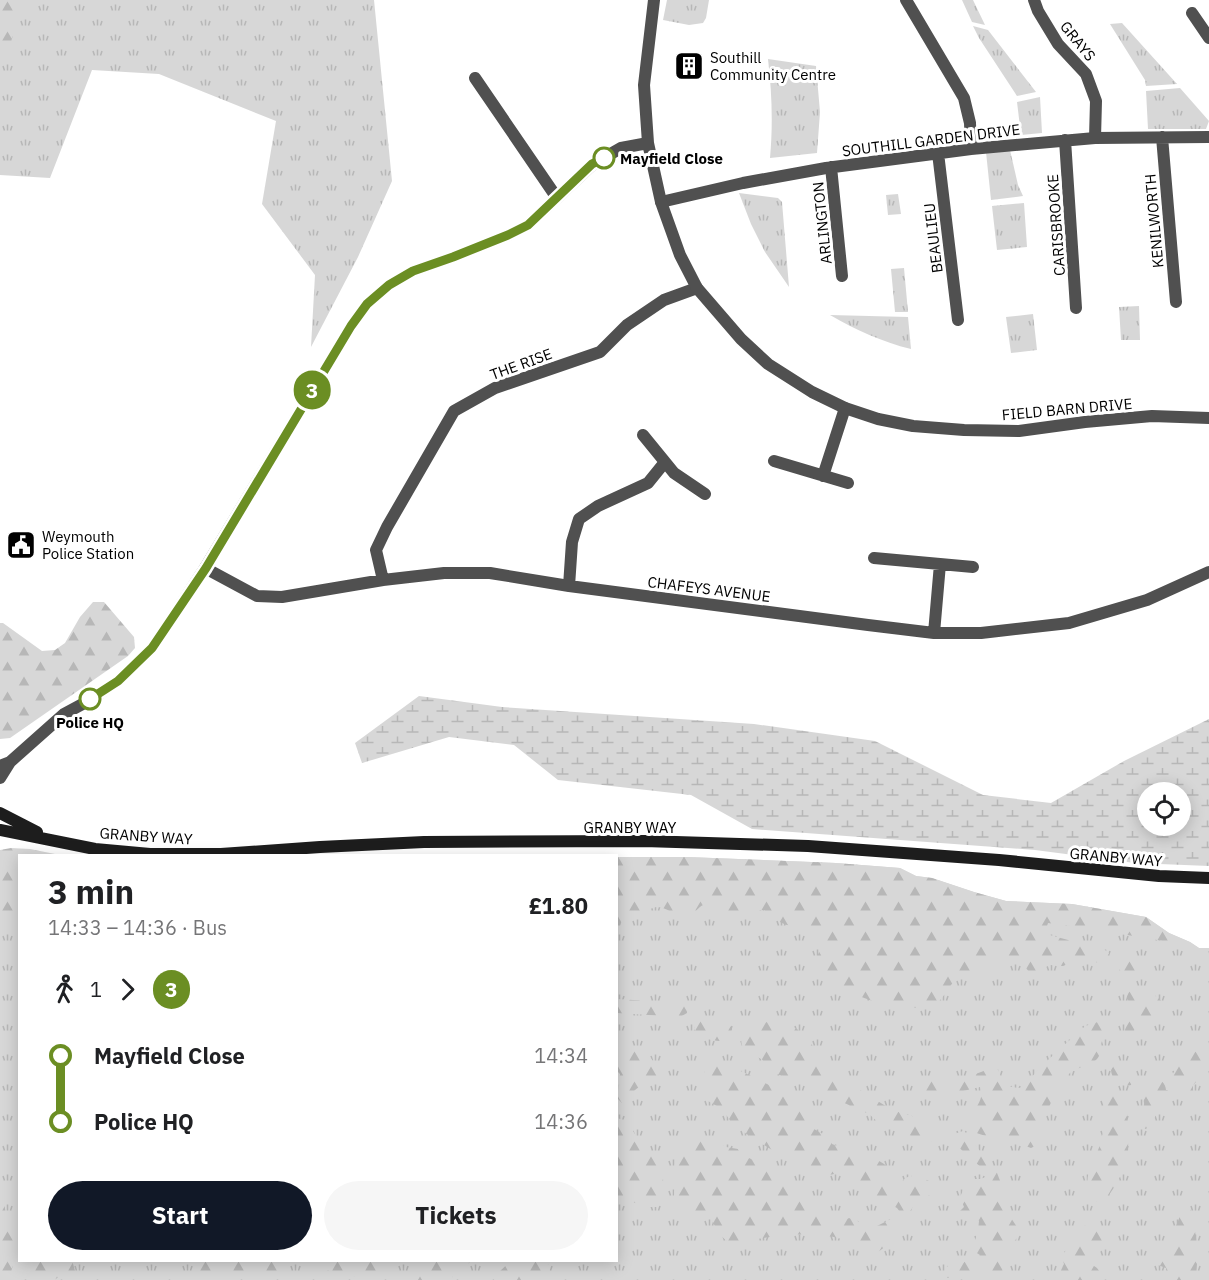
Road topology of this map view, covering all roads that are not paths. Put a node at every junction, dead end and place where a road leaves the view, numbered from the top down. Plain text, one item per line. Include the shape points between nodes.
1 (654, 0) edge
2 (906, 0) edge
3 (1034, 0) edge
4 (1192, 13) dead end
5 (1209, 39) edge
6 (475, 78) dead end
7 (1162, 137) junction
8 (1209, 137) edge
9 (1095, 138) junction
10 (1065, 140) junction
11 (648, 143) junction
12 (971, 149) junction
13 (938, 153) junction
14 (831, 167) junction
15 (557, 198) junction
16 (661, 202) junction
17 (842, 276) dead end
18 (697, 288) junction
19 (1176, 302) dead end
20 (1076, 308) dead end
21 (958, 320) dead end
22 (845, 408) junction
23 (1209, 418) edge
24 (644, 435) dead end
25 (774, 461) dead end
26 (665, 462) junction
27 (823, 476) junction
28 (848, 483) dead end
29 (705, 494) dead end
30 (874, 558) dead end
31 (940, 564) junction
32 (973, 567) dead end
33 (206, 568) junction
34 (1209, 572) edge
35 (382, 580) junction
36 (569, 586) junction
37 (934, 633) junction
38 (5, 764) edge
39 (0, 778) edge
40 (0, 813) edge
41 (0, 830) edge
42 (51, 839) junction
43 (1209, 878) edge

1 - 11 street, FIELD BARN DRIVE via 644,85
2 - 12 street via 964,98
3 - 9 street, GRAYS via 1058,44 1086,74 1096,101
4 - 5 street
6 - 15 street
7 - 8 street, SOUTHILL GARDEN DRIVE
7 - 9 street, SOUTHILL GARDEN DRIVE
7 - 19 street, KENILWORTH
9 - 10 street, SOUTHILL GARDEN DRIVE
10 - 12 street, SOUTHILL GARDEN DRIVE
10 - 20 street, CARISBROOKE
11 - 15 street via 621,148 592,164
11 - 16 street, FIELD BARN DRIVE
12 - 13 street, SOUTHILL GARDEN DRIVE
13 - 14 street, SOUTHILL GARDEN DRIVE
13 - 21 street, BEAULIEU
14 - 16 street, SOUTHILL GARDEN DRIVE
14 - 17 street, ARLINGTON
15 - 33 street via 528,225 413,271 367,304
16 - 18 street, FIELD BARN DRIVE
18 - 22 street, FIELD BARN DRIVE via 768,364
18 - 35 street, THE RISE via 664,300 627,325 600,352 495,388 454,411 376,550
22 - 23 street, FIELD BARN DRIVE via 913,426 964,430 1019,431 1152,416
22 - 27 street
24 - 26 street
25 - 27 street
26 - 29 street
26 - 36 street via 648,483 579,519 572,542
27 - 28 street
30 - 31 street
31 - 32 street
31 - 37 street
33 - 35 street, CHAFEYS AVENUE via 257,596 282,597
33 - 38 street via 151,650 118,681 64,714
34 - 37 street, CHAFEYS AVENUE via 1147,600 1069,623 981,633
35 - 36 street, CHAFEYS AVENUE via 490,573
36 - 37 street, CHAFEYS AVENUE
38 - 39 street
40 - 42 main road, GRANBY WAY
41 - 42 main road, GRANBY WAY
42 - 43 main road, GRANBY WAY via 95,849 150,854 221,854 424,842 644,841 808,846

